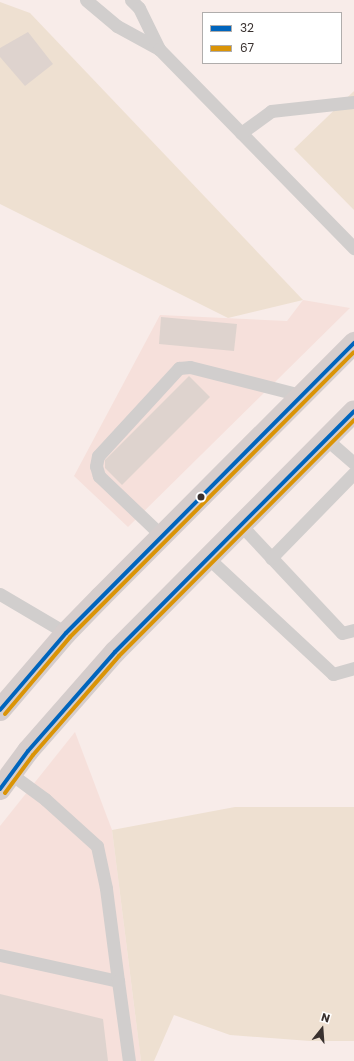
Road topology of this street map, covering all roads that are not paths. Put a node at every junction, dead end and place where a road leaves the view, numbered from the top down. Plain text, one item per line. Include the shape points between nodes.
1 (86, 0) edge
2 (131, 0) edge
3 (159, 49) junction
4 (354, 102) edge
5 (241, 133) junction
6 (354, 248) edge
7 (354, 343) edge
8 (301, 395) junction
9 (354, 411) edge
10 (325, 438) junction
11 (354, 463) edge
12 (354, 473) edge
13 (240, 524) junction
14 (161, 535) junction
15 (207, 557) junction
16 (271, 558) junction
17 (0, 594) edge
18 (354, 630) edge
19 (66, 633) junction
20 (354, 668) edge
21 (0, 710) edge
22 (5, 781) edge
23 (0, 955) edge
24 (118, 981) junction
25 (129, 1061) edge

1 - 3 lane via 117,26
2 - 3 lane via 140,8
3 - 5 lane
4 - 5 lane via 271,111
5 - 6 lane
7 - 8 main road
8 - 14 main road
8 - 14 lane via 190,367 179,368 98,456 96,466 99,476
9 - 10 main road
10 - 11 lane
10 - 13 main road
12 - 16 lane
13 - 15 main road
13 - 16 lane
14 - 19 main road
15 - 20 lane via 333,674
15 - 22 main road via 115,652
16 - 18 lane via 342,633
17 - 19 lane
19 - 21 main road
22 - 24 lane via 45,799 97,846 106,888
23 - 24 lane
24 - 25 lane

